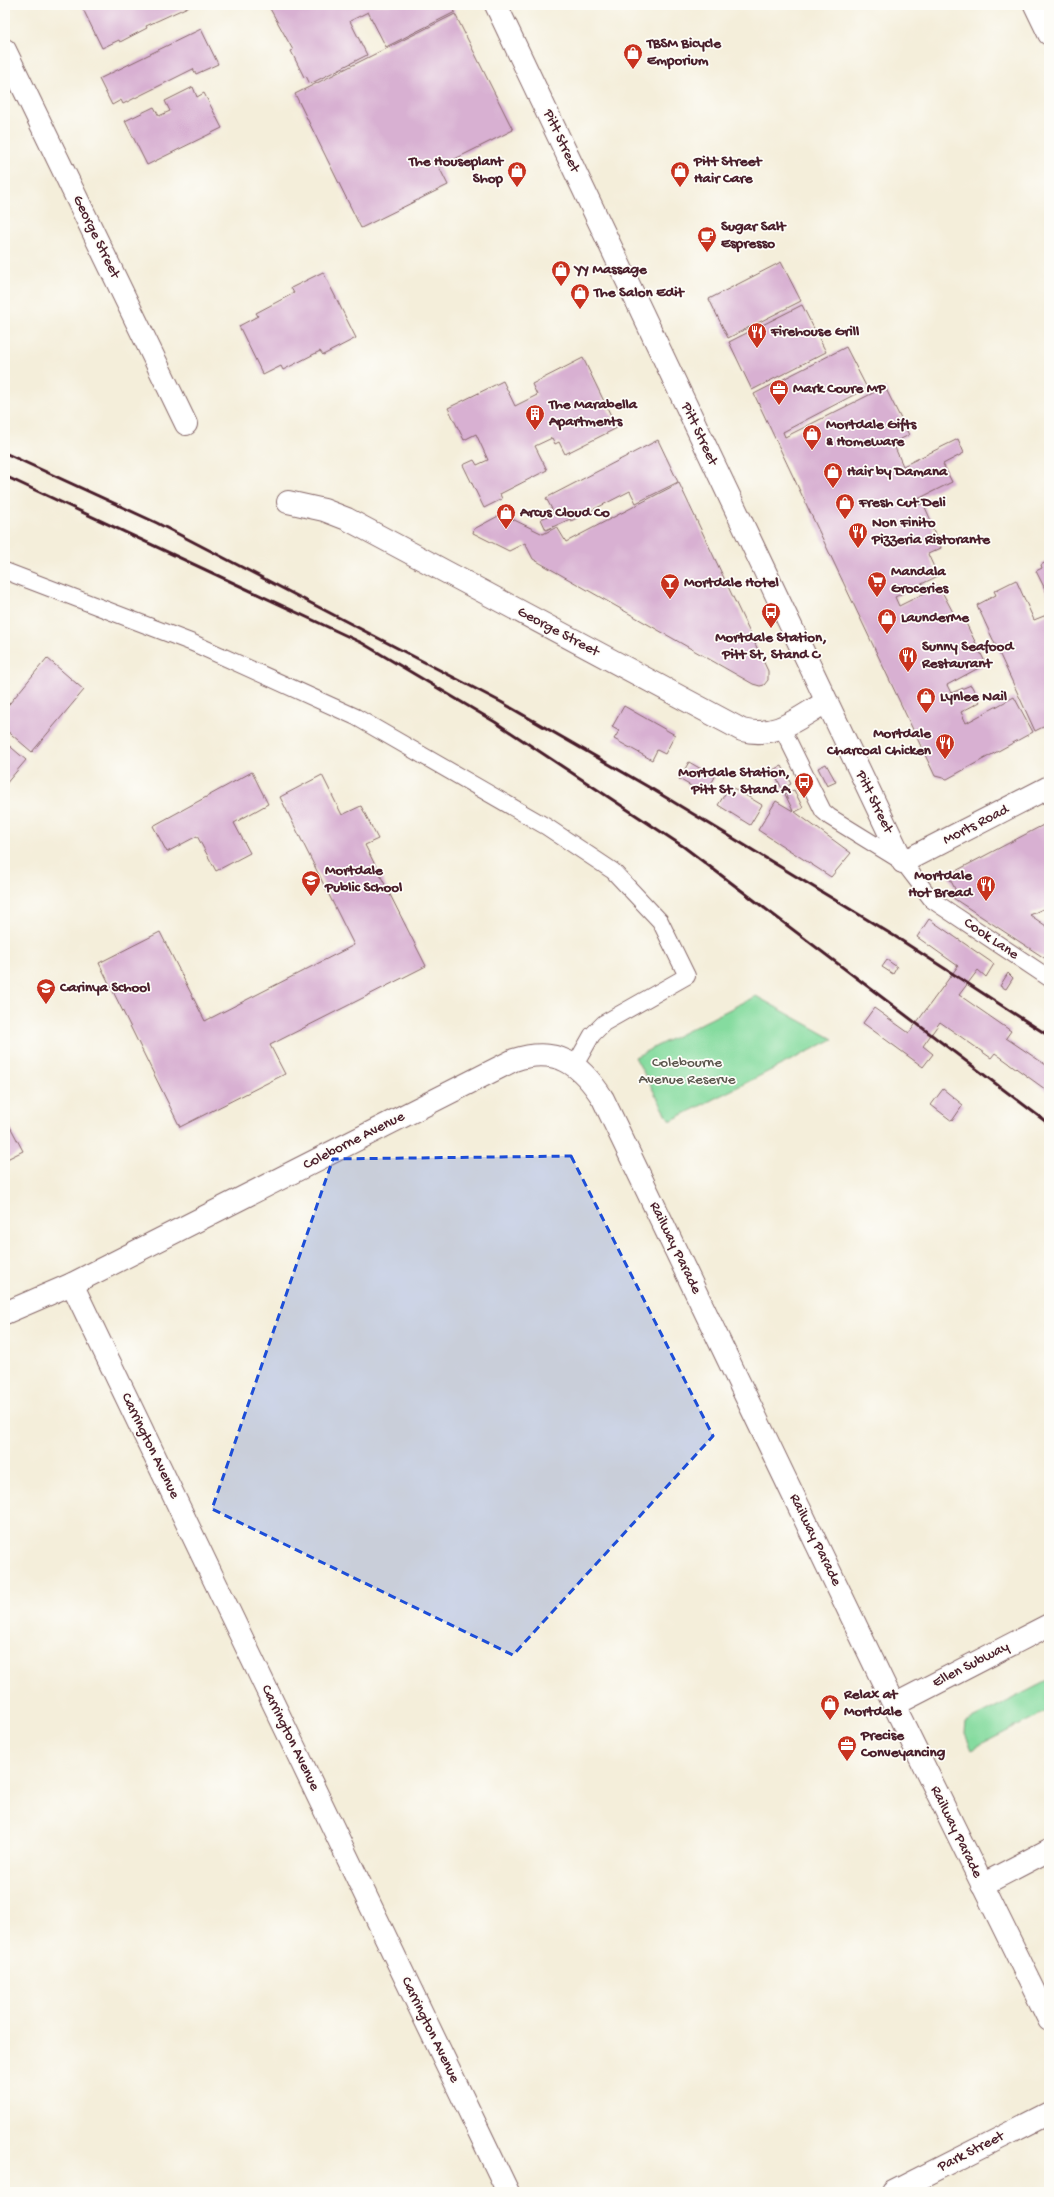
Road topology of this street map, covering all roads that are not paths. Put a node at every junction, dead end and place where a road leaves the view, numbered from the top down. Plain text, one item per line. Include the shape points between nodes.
1 (496, 5) edge
2 (1035, 5) edge
3 (1049, 34) edge
4 (5, 50) edge
5 (186, 424) dead end
6 (288, 502) dead end
7 (5, 571) edge
8 (826, 702) junction
9 (782, 728) junction
10 (1049, 787) edge
11 (903, 862) junction
12 (1049, 978) edge
13 (575, 1065) junction
14 (72, 1284) junction
15 (5, 1314) edge
16 (1049, 1625) edge
17 (894, 1705) junction
18 (1049, 1850) edge
19 (982, 1885) junction
20 (1049, 2020) edge
21 (1049, 2113) edge
22 (508, 2192) edge
23 (893, 2192) edge

1 - 8 street, Pitt Street
2 - 3 street
4 - 5 street, George Street
6 - 9 street, George Street via 324,510 347,519 742,730 760,734 775,732
7 - 13 lane via 192,643 356,717 547,827 613,871 660,921 687,976 604,1023 592,1035
8 - 9 street, George Street
8 - 11 street, Pitt Street
9 - 11 lane via 823,810 836,823
10 - 11 street, Morts Road
11 - 12 lane, Cook Lane via 932,900
13 - 14 street, Coleborne Avenue via 561,1058 542,1054 514,1060
13 - 17 street, Railway Parade via 586,1075 603,1099
14 - 15 street, Coleborne Avenue
14 - 22 street, Carrington Avenue
16 - 17 street, Ellen Subway
17 - 19 street, Railway Parade
18 - 19 street
19 - 20 street, Railway Parade
21 - 23 street, Park Street

